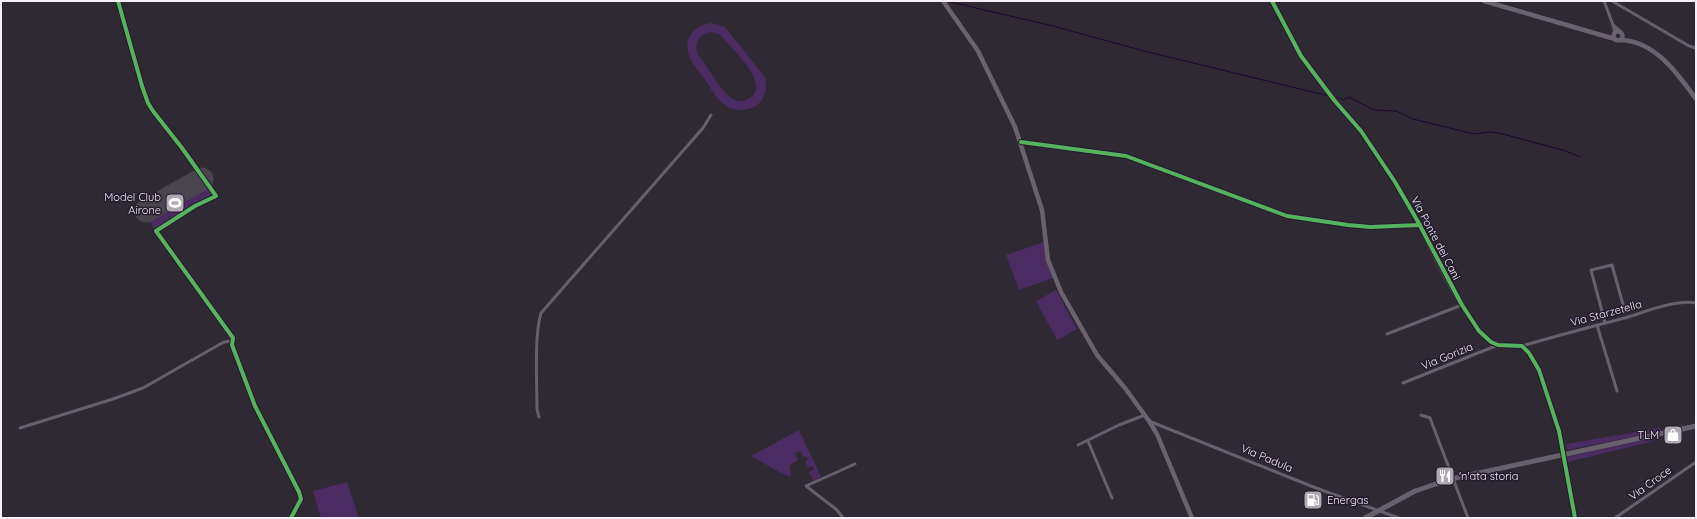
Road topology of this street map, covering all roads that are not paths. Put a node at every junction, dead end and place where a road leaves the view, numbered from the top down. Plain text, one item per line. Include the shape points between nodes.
1 (118, 1) edge
2 (1272, 1) edge
3 (1484, 1) edge
4 (1604, 1) edge
5 (1612, 1) edge
6 (945, 3) edge
7 (1613, 25) junction
8 (1614, 33) junction
9 (1621, 33) junction
10 (1607, 36) junction
11 (1615, 39) junction
12 (1621, 40) junction
13 (1629, 40) junction
14 (1696, 48) edge
15 (1696, 99) edge
16 (711, 115) dead end
17 (1021, 142) junction
18 (1420, 225) junction
19 (1696, 303) edge
20 (1462, 305) junction
21 (1627, 317) junction
22 (1605, 323) junction
23 (1596, 325) junction
24 (1387, 334) dead end
25 (232, 342) junction
26 (1498, 344) junction
27 (1522, 346) junction
28 (1402, 383) dead end
29 (1617, 391) dead end
30 (1145, 414) junction
31 (1421, 415) dead end
32 (539, 417) dead end
33 (1150, 421) junction
34 (1696, 426) edge
35 (20, 428) dead end
36 (1088, 441) junction
37 (1078, 446) dead end
38 (1563, 452) dead end
39 (1564, 459) dead end
40 (1696, 462) edge
41 (855, 464) dead end
42 (1452, 479) junction
43 (1112, 498) dead end
44 (1377, 510) junction
45 (291, 518) edge
46 (843, 518) edge
47 (1192, 518) edge
48 (1365, 518) edge
49 (1399, 518) edge
50 (1468, 518) edge
51 (1575, 518) edge
52 (1615, 518) edge

1 - 25 street via 148,103 216,196 156,231 233,338
2 - 18 street, Via Ponte dei Cani via 1301,56 1361,131
3 - 10 main road
4 - 7 street
5 - 14 street
6 - 17 main road via 978,51
7 - 8 street
7 - 9 street
8 - 9 main road
8 - 10 main road
8 - 11 main road
9 - 12 main road
9 - 13 main road
10 - 11 main road
11 - 12 main road
12 - 13 main road
13 - 15 main road via 1660,56
16 - 32 street via 703,128 541,313 537,351
17 - 18 street via 1126,156 1287,216 1370,227
17 - 30 main road via 1042,210 1048,260 1061,292 1096,355
18 - 20 street, Via Ponte dei Cani
19 - 21 street, Via Starzetella via 1683,303
20 - 24 street
20 - 26 street, Via Ponte dei Cani via 1483,336
21 - 22 street, Via Starzetella
21 - 22 street via 1612,265 1591,270
22 - 23 street, Via Starzetella
23 - 27 street, Via Starzetella
23 - 29 street
25 - 35 street via 222,343 143,388 113,400
25 - 45 street via 255,406 299,492 300,499
26 - 27 street, Via Ponte dei Cani
26 - 28 street, Via Gorizia
27 - 38 street via 1539,370 1559,431
30 - 33 main road
30 - 36 street
31 - 42 street via 1430,418
33 - 44 street, Via Padula
33 - 47 main road
34 - 42 main road
36 - 37 street
36 - 43 street
39 - 51 street
40 - 52 street, Via Croce
41 - 46 street via 806,486
42 - 44 main road via 1415,491
42 - 50 street
44 - 48 main road
44 - 49 street, Via Padula

